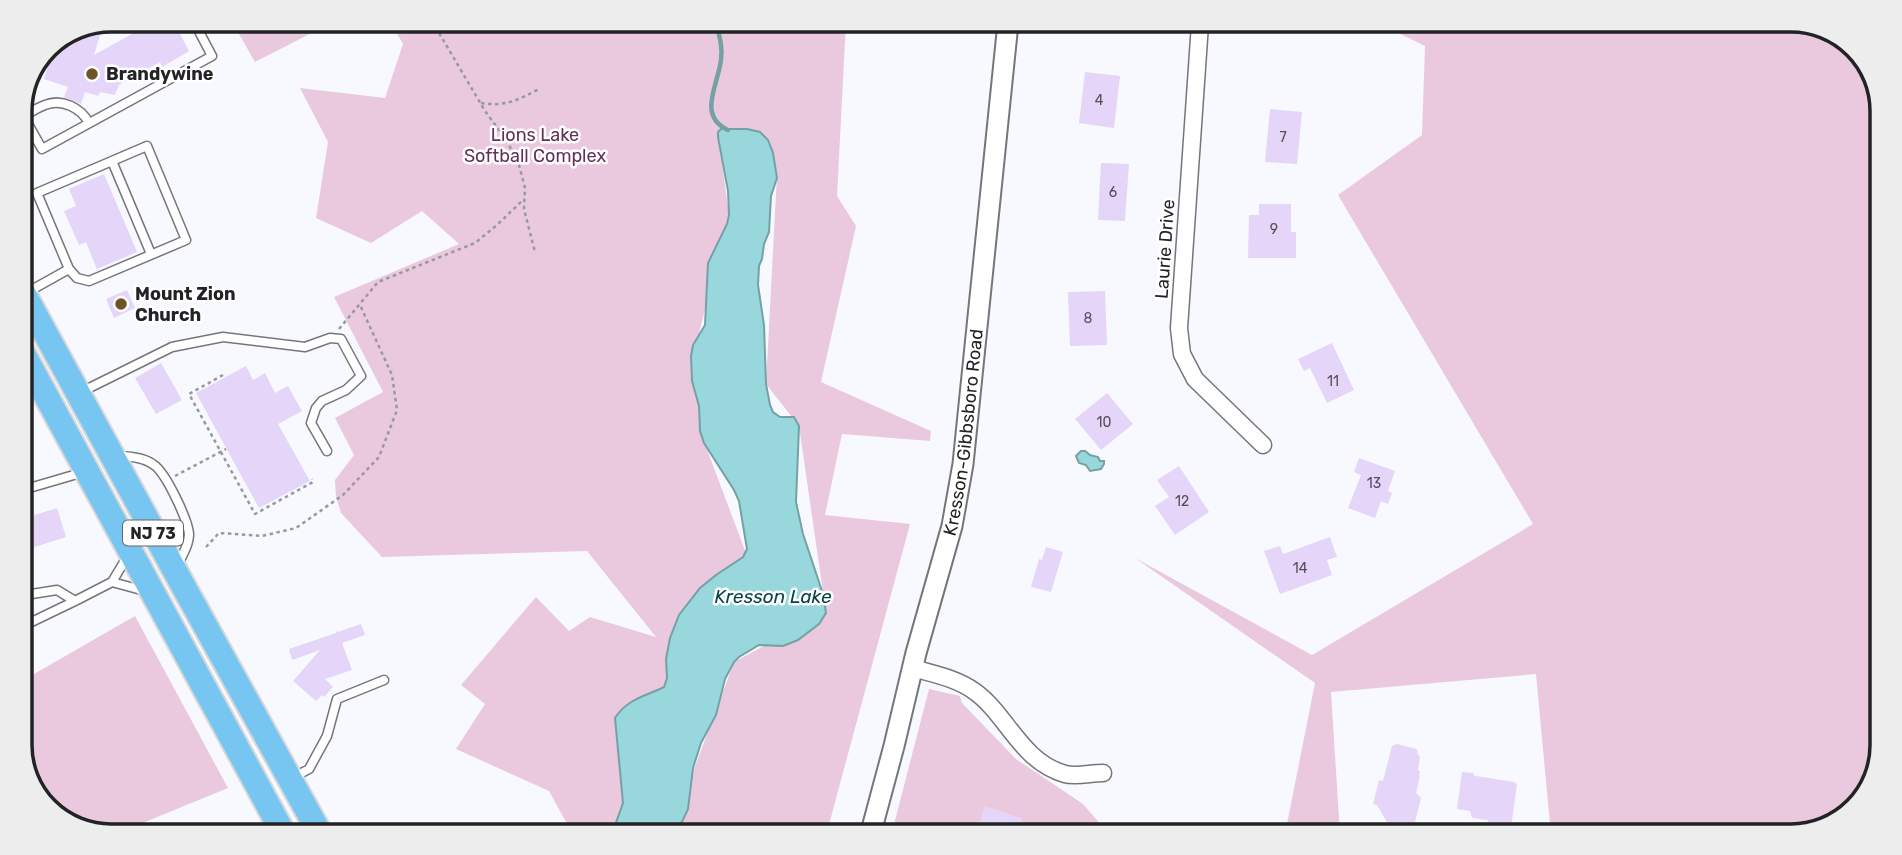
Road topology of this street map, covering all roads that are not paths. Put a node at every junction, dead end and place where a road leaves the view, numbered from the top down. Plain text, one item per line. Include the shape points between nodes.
1 (199, 32) edge
2 (1007, 32) edge
3 (1199, 32) edge
4 (32, 112) edge
5 (89, 123) junction
6 (32, 134) edge
7 (112, 161) junction
8 (151, 254) junction
9 (69, 269) junction
10 (32, 285) edge
11 (32, 309) edge
12 (32, 361) edge
13 (32, 369) edge
14 (42, 372) dead end
15 (69, 384) junction
16 (1262, 445) dead end
17 (327, 451) dead end
18 (112, 457) junction
19 (87, 471) junction
20 (32, 487) edge
21 (130, 551) junction
22 (174, 571) junction
23 (112, 582) junction
24 (32, 594) edge
25 (153, 594) junction
26 (75, 601) junction
27 (32, 622) edge
28 (912, 668) junction
29 (384, 680) dead end
30 (1103, 773) dead end
31 (291, 779) junction
32 (278, 824) edge
33 (315, 824) edge
34 (873, 824) edge

1 - 5 lane via 212,56
2 - 28 street, Kresson-Gibbsboro Road via 963,464 952,526
3 - 16 street, Laurie Drive via 1179,328 1182,354 1195,379
4 - 5 lane via 60,103 84,114
5 - 6 lane via 41,149
7 - 8 lane
7 - 8 lane via 147,146 157,169 186,240
7 - 9 lane via 37,193
8 - 9 lane via 89,281 77,278
9 - 10 lane
11 - 15 highway, NJ 73
12 - 14 lane
13 - 19 highway, NJ 73
15 - 17 lane via 172,347 223,337 305,347 330,338 341,340 361,376 316,408 312,423
15 - 18 highway, NJ 73
18 - 22 highway, NJ 73
18 - 22 lane via 135,457 156,466 172,491 189,533
19 - 20 lane
19 - 21 highway, NJ 73
21 - 23 lane
21 - 25 highway, NJ 73
22 - 31 highway, NJ 73
23 - 25 lane
23 - 26 lane
24 - 26 lane via 57,590
25 - 32 highway, NJ 73
26 - 27 lane
28 - 30 street via 974,691 1027,751 1047,766 1067,775
28 - 34 street, Kresson-Gibbsboro Road
29 - 31 lane via 337,699 327,736 309,769
31 - 33 highway, NJ 73

